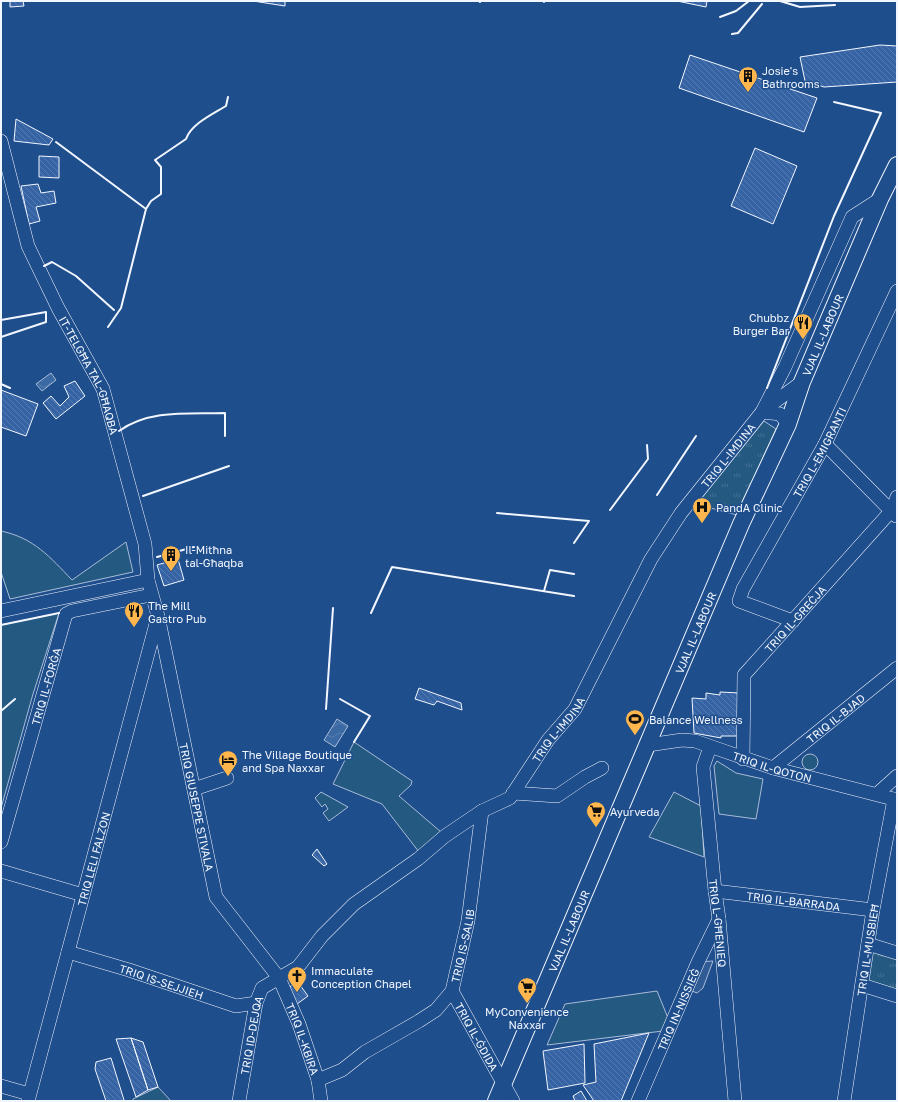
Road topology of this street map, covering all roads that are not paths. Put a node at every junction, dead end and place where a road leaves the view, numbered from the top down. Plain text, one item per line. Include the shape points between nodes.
1 (1, 141) edge
2 (897, 165) edge
3 (880, 199) junction
4 (897, 291) edge
5 (892, 312) edge
6 (802, 382) junction
7 (762, 412) junction
8 (788, 424) junction
9 (825, 444) junction
10 (897, 497) edge
11 (894, 514) edge
12 (148, 580) junction
13 (151, 595) junction
14 (1, 611) edge
15 (158, 616) junction
16 (793, 621) junction
17 (897, 668) edge
18 (648, 745) junction
19 (710, 747) junction
20 (743, 759) junction
21 (602, 768) dead end
22 (772, 768) junction
23 (897, 776) edge
24 (227, 778) dead end
25 (194, 789) junction
26 (513, 793) junction
27 (877, 794) junction
28 (896, 799) edge
29 (482, 811) junction
30 (1, 842) edge
31 (1, 872) edge
32 (714, 891) junction
33 (83, 895) junction
34 (873, 910) junction
35 (719, 919) junction
36 (868, 944) junction
37 (68, 952) junction
38 (897, 953) edge
39 (279, 978) junction
40 (862, 985) junction
41 (452, 991) junction
42 (897, 996) edge
43 (256, 1003) junction
44 (318, 1080) junction
45 (503, 1083) junction
46 (1, 1086) edge
47 (29, 1098) edge
48 (239, 1101) edge
49 (321, 1101) edge
50 (496, 1101) edge
51 (513, 1101) edge
52 (638, 1101) edge
53 (735, 1101) edge
54 (844, 1101) edge

1 - 12 street, IT-TELGĦA TAL-GĦAQBA via 28,246 58,308 103,389 145,544
2 - 3 main road, VJAL IL-LABOUR
3 - 6 main road, VJAL IL-LABOUR
3 - 7 street, TRIQ L-IMDINA via 852,217 785,367
4 - 5 street, TRIQ L-EMIGRANTI
5 - 9 street, TRIQ L-EMIGRANTI
6 - 7 street, TRIQ L-IMDINA
6 - 8 main road, VJAL IL-LABOUR
7 - 8 street, TRIQ L-IMDINA via 780,414
7 - 26 street, TRIQ L-IMDINA via 682,513 651,559 575,709 548,740
8 - 18 main road, VJAL IL-LABOUR via 741,524
9 - 11 street
9 - 16 street, TRIQ L-EMIGRANTI via 738,601
10 - 11 street, TRIQ IL-GREĊJA
11 - 16 street, TRIQ IL-GREĊJA
12 - 13 street, IT-TELGĦA TAL-GĦAQBA
12 - 14 street
13 - 15 street, IT-TELGĦA TAL-GĦAQBA
13 - 30 street, TRIQ IL-FORĠA via 66,614
15 - 25 street, TRIQ GIUSEPPE STIVALA
15 - 33 street, TRIQ LELI FALZON
16 - 20 street, TRIQ IL-GREĊJA via 744,675
17 - 22 street, TRIQ IL-BJAD
18 - 19 street, TRIQ IL-QOTON via 682,740 695,741
18 - 45 main road, VJAL IL-LABOUR via 590,875
19 - 20 street, TRIQ IL-QOTON
19 - 32 street, TRIQ L-GĦENIEQ via 703,768
20 - 22 street, TRIQ IL-QOTON
21 - 26 street via 585,776 557,796
22 - 27 street, TRIQ IL-QOTON
23 - 27 street
24 - 25 street
25 - 39 street, TRIQ GIUSEPPE STIVALA via 216,897
26 - 29 street, TRIQ L-IMDINA via 510,798
27 - 28 street, TRIQ IL-QOTON
28 - 34 street, TRIQ IL-MUSBIEĦ
29 - 39 street, TRIQ L-IMDINA via 354,904 322,936 298,967
29 - 41 street, TRIQ IS-SALIB via 468,921
31 - 33 street
32 - 34 street, TRIQ IL-BARRADA
32 - 35 street, TRIQ L-GĦENIEQ
33 - 37 street, TRIQ LELI FALZON
34 - 36 street, TRIQ IL-MUSBIEĦ
35 - 52 street, TRIQ IN-NISSIEĠ
35 - 53 street, TRIQ L-GĦENIEQ
36 - 38 street
36 - 40 street, TRIQ IL-MUSBIEĦ
37 - 43 street, TRIQ IS-SEJJIEH via 236,1006
37 - 47 street, TRIQ LELI FALZON
39 - 43 street, TRIQ ID-DEJQA via 262,988
39 - 44 street, TRIQ IL-KBIRA via 299,1024
40 - 42 street
40 - 54 street, TRIQ IL-MUSBIEĦ
41 - 44 street, TRIQ IS-SALIB via 436,1010 420,1021 365,1052 342,1070
41 - 45 street, TRIQ IL-ĠDIDA
43 - 48 street, TRIQ ID-DEJQA
44 - 49 street, TRIQ IL-KBIRA
45 - 50 main road, VJAL IL-LABOUR
45 - 51 street, TRIQ IL-ĠDIDA
46 - 47 street

